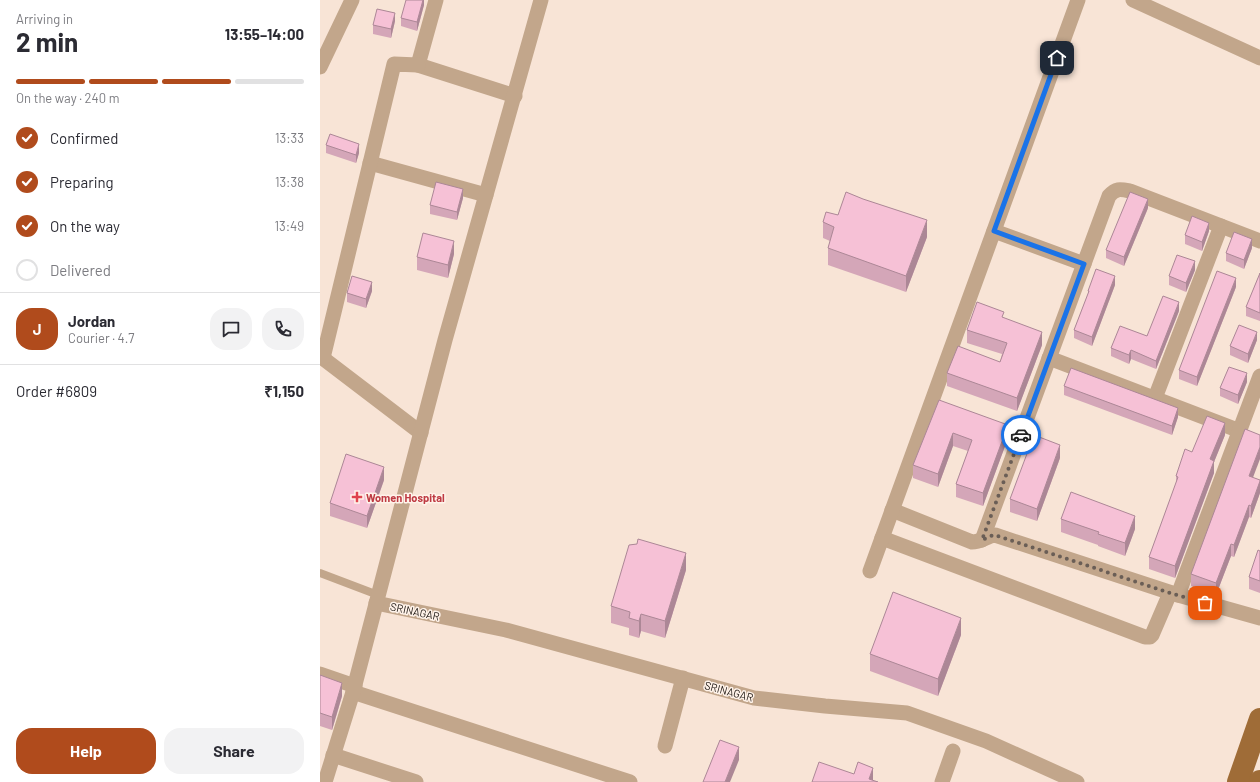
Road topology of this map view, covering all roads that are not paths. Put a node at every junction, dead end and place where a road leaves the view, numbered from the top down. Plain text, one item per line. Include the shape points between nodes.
1 (352, 0) edge
2 (436, 0) edge
3 (541, 0) edge
4 (1078, 0) edge
5 (1133, 0) edge
6 (1260, 58) edge
7 (418, 65) junction
8 (320, 67) edge
9 (515, 96) junction
10 (370, 163) junction
11 (486, 195) junction
12 (1221, 226) junction
13 (994, 231) junction
14 (1260, 241) edge
15 (1084, 264) junction
16 (321, 357) edge
17 (1049, 358) junction
18 (1260, 376) edge
19 (1154, 398) junction
20 (932, 401) junction
21 (947, 406) edge
22 (1007, 428) edge
23 (1240, 431) junction
24 (420, 433) junction
25 (1022, 433) junction
26 (892, 510) junction
27 (882, 538) junction
28 (982, 540) junction
29 (870, 571) dead end
30 (320, 573) edge
31 (1174, 594) junction
32 (377, 599) junction
33 (1260, 618) edge
34 (320, 674) edge
35 (683, 678) junction
36 (354, 689) junction
37 (1260, 719) edge
38 (665, 746) dead end
39 (953, 751) dead end
40 (334, 755) junction
41 (320, 779) edge
42 (325, 782) edge
43 (416, 782) edge
44 (630, 782) edge
45 (942, 782) edge
46 (1077, 782) edge
47 (1238, 782) edge

1 - 8 street
2 - 7 street
3 - 9 street
4 - 13 street
5 - 6 street
7 - 9 street
7 - 10 street via 394,64
9 - 11 street
10 - 11 street
10 - 16 street
11 - 24 street
12 - 14 street
12 - 15 street via 1120,189 1109,196
12 - 19 street
13 - 15 street
13 - 20 street
15 - 17 street
16 - 24 street
17 - 19 street
17 - 25 street
18 - 23 street
19 - 23 street
20 - 21 street
20 - 26 street
22 - 25 street
23 - 31 street
24 - 32 street
25 - 28 street
26 - 27 street
26 - 28 street via 972,542
27 - 29 street
27 - 31 street via 1145,637 1152,635
28 - 31 street via 995,535
30 - 32 lane
31 - 33 street
32 - 35 street, SRINAGAR via 506,630
32 - 36 street
34 - 36 street
35 - 38 street
35 - 46 street, SRINAGAR via 754,698 906,713 986,741
36 - 40 street
36 - 44 street
37 - 47 main road
39 - 45 street
40 - 42 street
40 - 43 street
41 - 42 street

